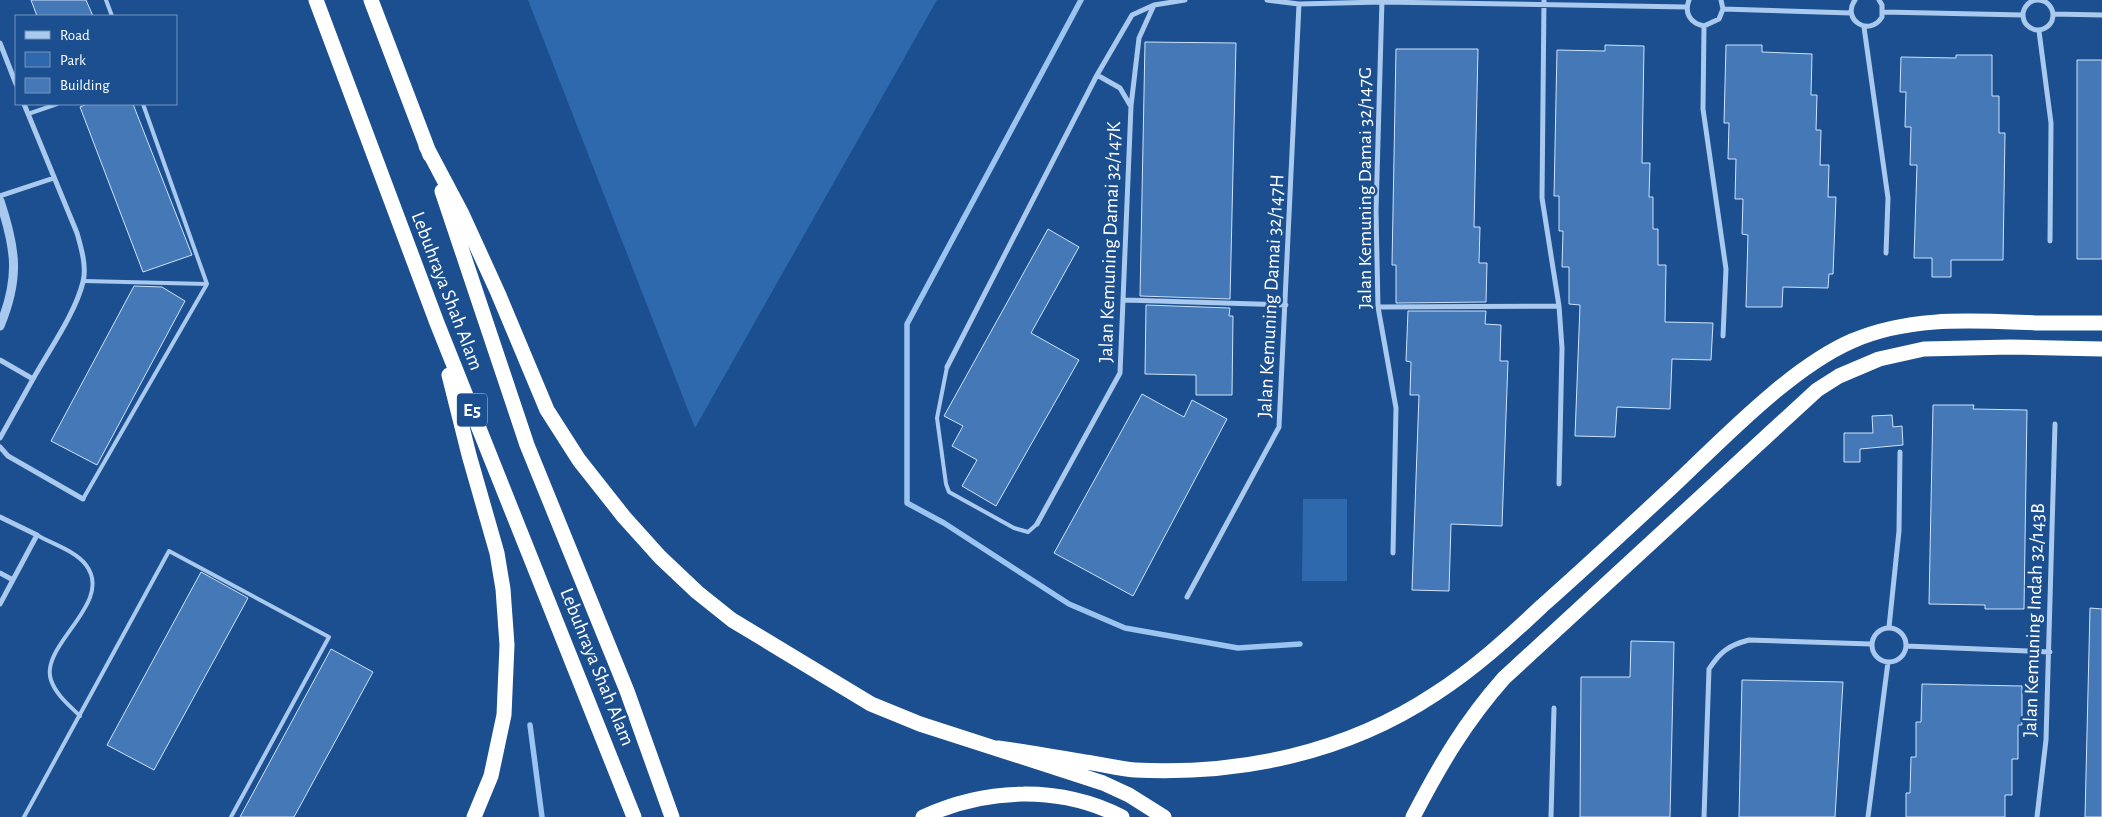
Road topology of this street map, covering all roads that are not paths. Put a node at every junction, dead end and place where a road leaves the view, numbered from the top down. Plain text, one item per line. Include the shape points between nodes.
1 (106, 0) edge
2 (316, 0) edge
3 (371, 0) edge
4 (1185, 0) edge
5 (1267, 0) edge
6 (1689, 0) edge
7 (1720, 0) edge
8 (1856, 0) edge
9 (1879, 0) edge
10 (2036, 0) edge
11 (1382, 1) edge
12 (1544, 3) edge
13 (1299, 4) junction
14 (1154, 5) junction
15 (1687, 7) junction
16 (1723, 9) junction
17 (1883, 12) junction
18 (1851, 13) junction
19 (2053, 14) junction
20 (112, 15) edge
21 (2023, 15) junction
22 (2102, 15) edge
23 (1704, 26) junction
24 (1864, 27) junction
25 (2039, 30) junction
26 (0, 43) edge
27 (1097, 75) junction
28 (15, 81) edge
29 (24, 105) edge
30 (54, 105) edge
31 (144, 105) edge
32 (1131, 106) junction
33 (28, 114) junction
34 (426, 146) junction
35 (54, 178) junction
36 (0, 196) edge
37 (0, 201) edge
38 (2050, 241) dead end
39 (1886, 253) dead end
40 (84, 281) junction
41 (207, 284) junction
42 (1125, 300) junction
43 (1286, 305) junction
44 (1559, 306) junction
45 (1378, 307) junction
46 (437, 323) junction
47 (2102, 323) edge
48 (0, 326) edge
49 (1723, 336) dead end
50 (2102, 349) edge
51 (0, 360) edge
52 (947, 367) joint
53 (33, 379) junction
54 (2055, 424) dead end
55 (0, 438) edge
56 (0, 447) edge
57 (1900, 452) dead end
58 (1559, 484) dead end
59 (84, 499) joint
60 (0, 517) edge
61 (1037, 524) joint
62 (37, 535) junction
63 (1393, 553) dead end
64 (0, 573) edge
65 (14, 580) junction
66 (1187, 596) dead end
67 (0, 604) edge
68 (1890, 627) junction
69 (1872, 644) junction
70 (1906, 646) junction
71 (2050, 652) junction
72 (1888, 662) junction
73 (1554, 708) dead end
74 (80, 716) junction
75 (998, 748) junction
76 (24, 817) edge
77 (231, 817) edge
78 (474, 817) edge
79 (634, 817) edge
80 (672, 817) edge
81 (922, 817) edge
82 (1122, 817) edge
83 (1164, 817) edge
84 (1414, 817) edge
85 (1551, 817) edge
86 (1704, 817) edge
87 (1868, 817) edge
88 (2037, 817) edge

1 - 20 lane
2 - 46 highway, Lebuhraya Shah Alam / E5
3 - 34 highway, Lebuhraya Shah Alam / E5
4 - 14 street
5 - 13 street
6 - 15 street
7 - 16 street
8 - 18 street
9 - 17 street
10 - 19 street via 2047,4
10 - 21 street via 2027,5
11 - 12 street
11 - 13 street
11 - 45 street, Jalan Kemuning Damai 32/147G via 1376,211
12 - 15 street
12 - 44 street via 1542,198
13 - 43 street, Jalan Kemuning Damai 32/147H
14 - 27 street via 1132,15
14 - 32 street, Jalan Kemuning Damai 32/147K via 1139,38
15 - 23 street via 1693,22
16 - 18 street
16 - 23 street via 1719,19
17 - 21 street
17 - 24 street via 1879,23
18 - 24 street via 1852,19
19 - 22 street
19 - 25 street via 2050,25
21 - 25 street via 2029,28
23 - 49 street via 1702,109 1726,269
24 - 39 street via 1888,198
25 - 38 street via 2051,123
26 - 28 street
27 - 32 street via 1120,88
27 - 52 street
29 - 33 street
30 - 33 lane
31 - 41 lane
32 - 42 street, Jalan Kemuning Damai 32/147K
33 - 35 street
34 - 75 highway via 462,214 547,410 579,460 660,557 732,620 871,704 920,724
34 - 80 highway, Lebuhraya Shah Alam / E5 via 527,445 627,691
35 - 36 street
35 - 40 street via 77,233
37 - 48 street via 11,234 15,263 13,287
40 - 41 lane
40 - 53 street
41 - 59 lane
42 - 43 street
42 - 61 street, Jalan Kemuning Damai 32/147K via 1120,373
43 - 66 street, Jalan Kemuning Damai 32/147H via 1279,427
44 - 45 street
44 - 58 street via 1562,348
45 - 63 street, Jalan Kemuning Damai 32/147G via 1396,408
46 - 78 highway via 497,553 504,599 507,645 504,715 491,776
46 - 79 highway, Lebuhraya Shah Alam / E5
47 - 75 highway via 1927,322 1855,340 1824,355 1716,445 1481,662 1435,695 1350,738 1260,764 1204,770 1131,770
50 - 84 highway via 1924,349 1878,359 1839,376 1817,390 1504,678 1454,742
51 - 53 street
52 - 61 lane via 937,418 949,492 1014,528 1028,532
53 - 55 street
54 - 71 street, Jalan Kemuning Indah 32/143B
56 - 59 street via 8,456
57 - 68 street via 1900,531
60 - 62 street
62 - 65 street
62 - 74 lane via 82,560 91,573 93,583 89,601 57,652 50,672 58,694
64 - 65 street
65 - 67 street
68 - 69 street via 1875,634
68 - 70 street via 1904,635
69 - 72 street via 1878,659
69 - 86 street via 1749,640 1732,645 1719,654 1709,669
70 - 71 street
70 - 72 street via 1902,656
71 - 88 street, Jalan Kemuning Indah 32/143B via 2046,740
72 - 87 street
73 - 85 street
74 - 76 lane
74 - 77 lane via 170,551 326,634 328,640
75 - 83 highway via 1103,783
81 - 82 highway via 968,799 1024,794 1086,803

